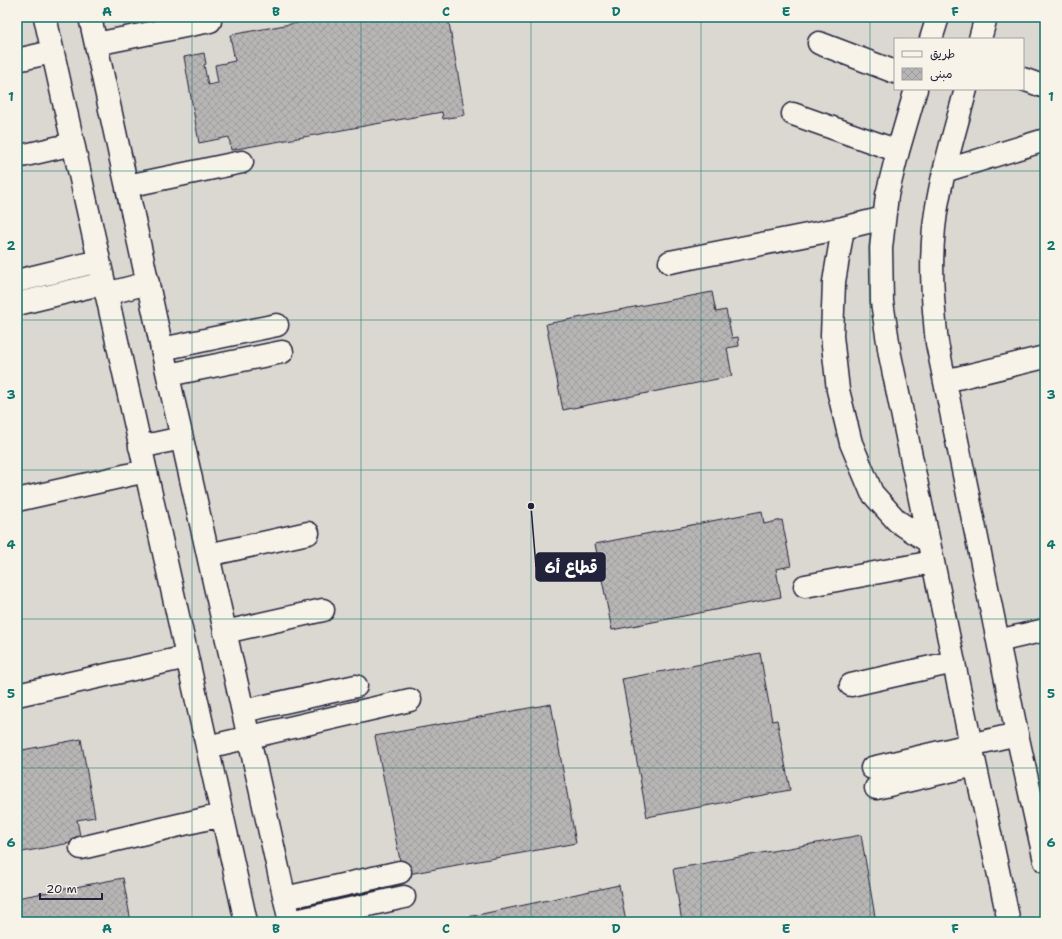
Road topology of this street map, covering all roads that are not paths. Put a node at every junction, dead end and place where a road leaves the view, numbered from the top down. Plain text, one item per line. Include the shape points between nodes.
1 (45, 17) edge
2 (90, 17) edge
3 (938, 17) edge
4 (986, 17) edge
5 (210, 21) dead end
6 (931, 38) edge
7 (980, 38) edge
8 (819, 43) dead end
9 (96, 44) junction
10 (52, 52) junction
11 (17, 60) edge
12 (894, 72) edge
13 (1024, 79) edge
14 (1045, 87) edge
15 (916, 90) edge
16 (966, 90) edge
17 (793, 114) dead end
18 (1045, 140) edge
19 (73, 144) junction
20 (898, 151) junction
21 (17, 157) edge
22 (242, 162) dead end
23 (944, 171) junction
24 (126, 186) junction
25 (884, 218) junction
26 (843, 228) junction
27 (99, 261) junction
28 (670, 262) dead end
29 (17, 281) edge
30 (148, 283) junction
31 (105, 288) junction
32 (17, 304) edge
33 (276, 325) dead end
34 (162, 349) junction
35 (282, 352) dead end
36 (1045, 357) edge
37 (168, 375) junction
38 (945, 381) junction
39 (182, 438) junction
40 (140, 447) junction
41 (146, 470) junction
42 (17, 500) edge
43 (308, 532) dead end
44 (931, 552) junction
45 (208, 555) junction
46 (805, 586) dead end
47 (323, 610) dead end
48 (1045, 630) edge
49 (225, 632) junction
50 (998, 641) junction
51 (187, 657) junction
52 (954, 662) junction
53 (851, 685) dead end
54 (356, 686) dead end
55 (17, 695) edge
56 (410, 700) dead end
57 (243, 711) junction
58 (1016, 734) junction
59 (249, 737) junction
60 (207, 747) junction
61 (973, 755) junction
62 (874, 778) dead end
63 (222, 815) junction
64 (81, 848) dead end
65 (1045, 861) edge
66 (400, 872) dead end
67 (404, 897) dead end
68 (284, 898) junction
69 (246, 922) edge
70 (290, 922) edge
71 (1010, 922) edge

1 - 10 street
2 - 9 street
3 - 6 street
4 - 7 street
5 - 9 street
8 - 12 street
9 - 24 street
10 - 11 street
10 - 19 street
13 - 14 street
15 - 20 street
16 - 23 street
17 - 20 street
18 - 23 street
19 - 21 street
19 - 27 street
20 - 25 street
22 - 24 street
23 - 38 street via 934,228 932,286 937,343
24 - 30 street
25 - 26 street
25 - 44 street via 881,248 882,302 890,355
26 - 28 street
26 - 44 street via 834,282 832,336 838,390 851,443 872,493 897,522
27 - 29 street
27 - 31 street
30 - 31 street
30 - 34 street
31 - 32 street
31 - 40 street
33 - 34 street
34 - 37 street
35 - 37 street
36 - 38 street
37 - 39 street
38 - 50 street
39 - 40 street
39 - 45 street
40 - 41 street
41 - 42 street
41 - 51 street
43 - 45 street
44 - 46 street
44 - 52 street
45 - 49 street
47 - 49 street
48 - 50 street
49 - 57 street
50 - 58 street
51 - 55 street
51 - 60 street
52 - 53 street
52 - 61 street
54 - 57 street
56 - 59 street
57 - 59 street
58 - 61 street
58 - 65 street
59 - 60 street
59 - 68 street
60 - 63 street
61 - 62 street
61 - 71 street
63 - 64 street
63 - 69 street
66 - 68 street
67 - 70 street
68 - 70 street

